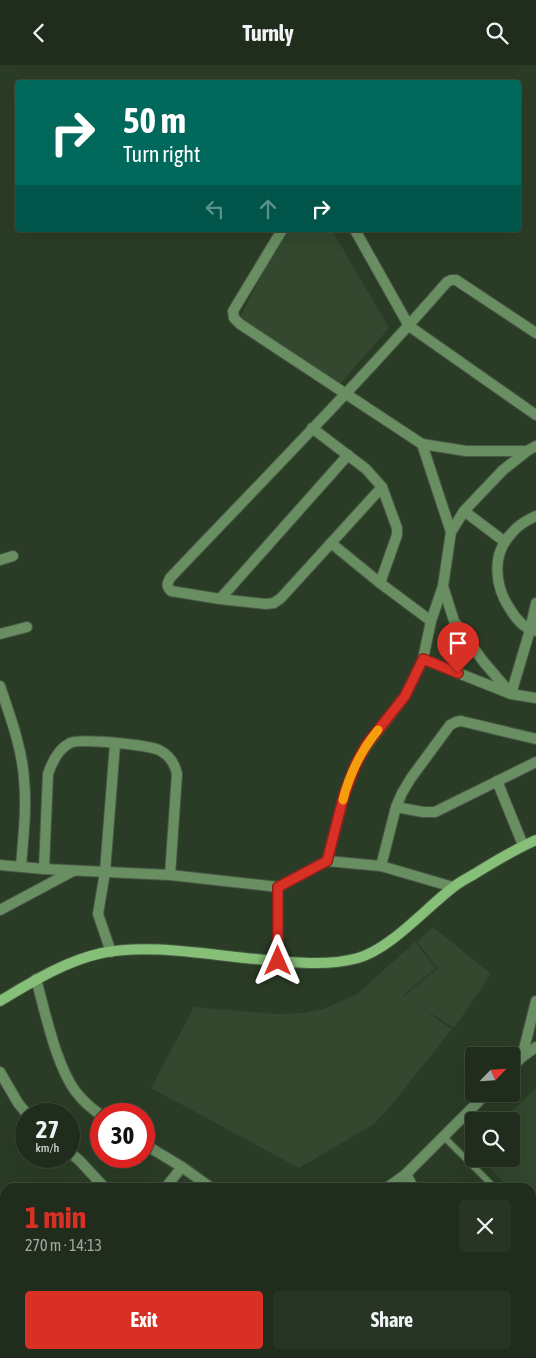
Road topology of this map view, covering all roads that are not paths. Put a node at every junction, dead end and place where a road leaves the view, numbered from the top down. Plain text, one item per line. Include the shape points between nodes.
1 (281, 232) edge
2 (356, 232) edge
3 (409, 326) junction
4 (536, 333) edge
5 (346, 392) junction
6 (536, 415) edge
7 (312, 428) junction
8 (422, 444) junction
9 (532, 448) edge
10 (348, 455) junction
11 (382, 487) junction
12 (464, 511) junction
13 (536, 516) edge
14 (452, 532) junction
15 (505, 542) junction
16 (331, 543) junction
17 (13, 557) dead end
18 (0, 560) edge
19 (380, 583) junction
20 (444, 586) junction
21 (220, 599) junction
22 (536, 603) edge
23 (432, 621) junction
24 (27, 627) dead end
25 (533, 631) edge
26 (0, 635) edge
27 (423, 659) junction
28 (0, 686) edge
29 (511, 694) junction
30 (536, 698) edge
31 (3, 708) edge
32 (536, 739) edge
33 (115, 744) junction
34 (536, 762) edge
35 (497, 781) junction
36 (396, 807) junction
37 (536, 840) edge
38 (523, 845) junction
39 (327, 861) junction
40 (0, 865) edge
41 (381, 866) junction
42 (21, 867) junction
43 (44, 869) junction
44 (73, 870) junction
45 (105, 872) junction
46 (170, 875) junction
47 (278, 887) junction
48 (453, 887) junction
49 (0, 910) edge
50 (111, 951) junction
51 (278, 961) junction
52 (36, 979) junction
53 (0, 1001) edge
54 (536, 1001) edge
55 (536, 1047) edge
56 (522, 1057) joint
57 (0, 1072) edge
58 (18, 1103) edge
59 (477, 1103) edge
60 (90, 1106) edge
61 (444, 1137) junction
62 (155, 1151) edge
63 (80, 1161) edge
64 (182, 1167) junction
65 (406, 1174) junction
66 (100, 1183) edge
67 (169, 1183) edge
68 (204, 1183) edge
69 (394, 1183) edge
70 (412, 1183) edge
71 (490, 1183) edge

1 - 5 street via 233,311 234,318
2 - 3 street
3 - 4 street via 446,282 456,280
3 - 5 street
3 - 6 street
5 - 7 street
5 - 8 street
7 - 10 street
7 - 21 street via 167,583 171,591
8 - 9 street via 466,451
8 - 14 street
9 - 12 street via 503,471
10 - 11 street
10 - 21 street
11 - 16 street
11 - 19 street via 397,528
12 - 14 street
12 - 15 street
13 - 15 street via 512,532
14 - 20 street
15 - 25 street via 496,571 498,586 514,617
16 - 19 street
16 - 21 street via 274,603
17 - 18 street
19 - 23 street
20 - 23 street
20 - 29 street via 454,621
22 - 25 street
23 - 27 street
24 - 26 street
25 - 29 street
27 - 29 street
27 - 39 street via 405,696 366,745 356,764 344,795
28 - 31 street
29 - 30 street
31 - 42 street via 20,753 24,778 26,807
32 - 36 street via 456,722 450,725 411,778
33 - 43 street via 71,743 51,764
33 - 45 street
33 - 46 street via 147,746 169,758 175,766
34 - 35 street
35 - 36 street via 434,812
35 - 38 street
36 - 41 street
37 - 38 main road
38 - 48 main road
39 - 41 street
39 - 47 street
40 - 42 street
41 - 48 street
42 - 43 street
43 - 44 street
44 - 45 street
44 - 49 street
45 - 46 street
45 - 50 street via 98,914
46 - 47 street
47 - 51 street
48 - 51 main road via 375,951 346,961
50 - 51 main road via 164,950
50 - 52 main road via 80,959
52 - 53 main road
52 - 60 street via 53,1040 67,1075 75,1091
54 - 56 street
55 - 56 street
57 - 58 street
59 - 61 street
61 - 65 street
61 - 71 lane
62 - 64 street
63 - 66 street
64 - 67 street
64 - 68 street
65 - 69 street
65 - 70 street

